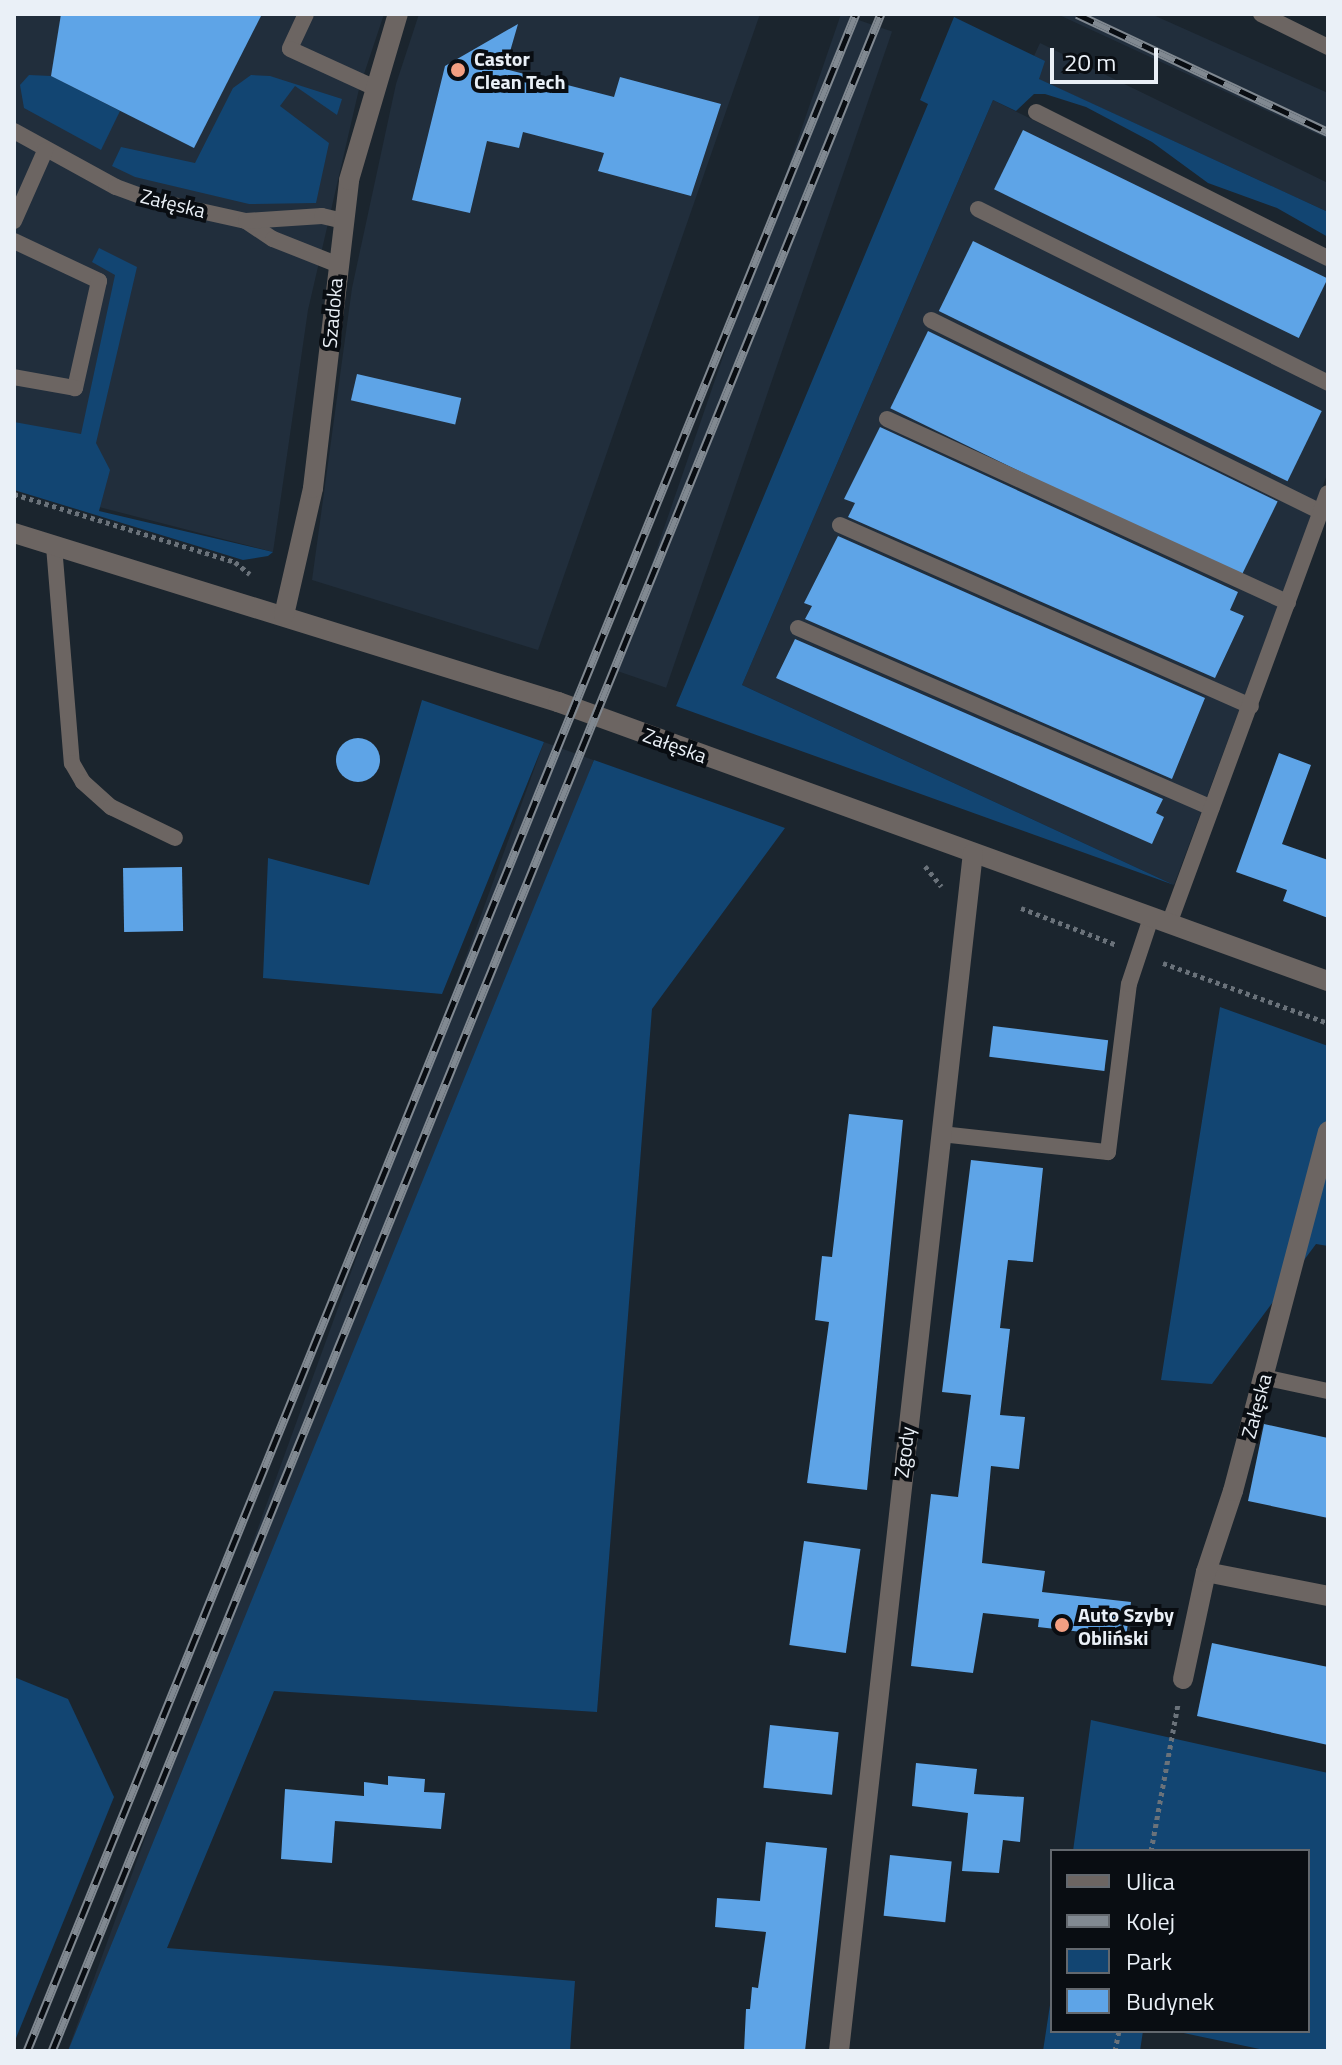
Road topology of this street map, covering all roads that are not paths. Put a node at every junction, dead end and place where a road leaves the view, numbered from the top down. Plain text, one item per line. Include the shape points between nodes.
1 (306, 14) edge
2 (398, 14) edge
3 (1261, 14) edge
4 (1328, 47) edge
5 (375, 88) junction
6 (1036, 112) dead end
7 (14, 131) edge
8 (45, 151) junction
9 (978, 209) dead end
10 (14, 221) edge
11 (246, 221) junction
12 (343, 221) junction
13 (14, 241) edge
14 (1328, 258) edge
15 (336, 264) junction
16 (931, 320) dead end
17 (14, 377) edge
18 (1328, 383) edge
19 (887, 419) dead end
20 (1328, 493) edge
21 (1321, 512) junction
22 (840, 525) dead end
23 (14, 533) edge
24 (54, 546) junction
25 (1288, 603) junction
26 (284, 615) junction
27 (798, 628) dead end
28 (1251, 706) junction
29 (1211, 808) junction
30 (175, 838) dead end
31 (973, 853) junction
32 (1160, 921) junction
33 (1328, 981) edge
34 (1328, 1131) edge
35 (941, 1134) junction
36 (1263, 1377) junction
37 (1328, 1391) edge
38 (1206, 1572) junction
39 (1328, 1596) edge
40 (1183, 1679) road end
41 (839, 2051) edge

1 - 5 lane via 290,49
2 - 5 street, Szadoka
3 - 4 lane
5 - 12 street, Szadoka
6 - 14 lane
7 - 8 lane, Załęska
8 - 10 lane
8 - 11 lane, Załęska via 151,200
9 - 18 lane
11 - 12 lane via 322,216
11 - 15 lane, Załęska via 273,239
12 - 15 street, Szadoka
13 - 17 lane via 99,281 75,388
15 - 26 street, Szadoka via 313,488
16 - 21 lane
19 - 25 lane
20 - 21 lane
21 - 25 lane
22 - 28 lane
23 - 24 street, Załęska
24 - 26 street, Załęska
24 - 30 lane via 72,763 83,782 111,807
25 - 28 lane
26 - 31 street, Załęska via 558,702
27 - 29 lane
28 - 29 lane
29 - 32 lane
31 - 32 street, Załęska
31 - 35 street, Zgody
32 - 33 street, Załęska
32 - 35 lane via 1139,954 1129,984 1108,1152
34 - 36 street, Załęska
35 - 41 street, Zgody
36 - 37 lane
36 - 38 street, Załęska
38 - 39 street
38 - 40 street, Załęska

